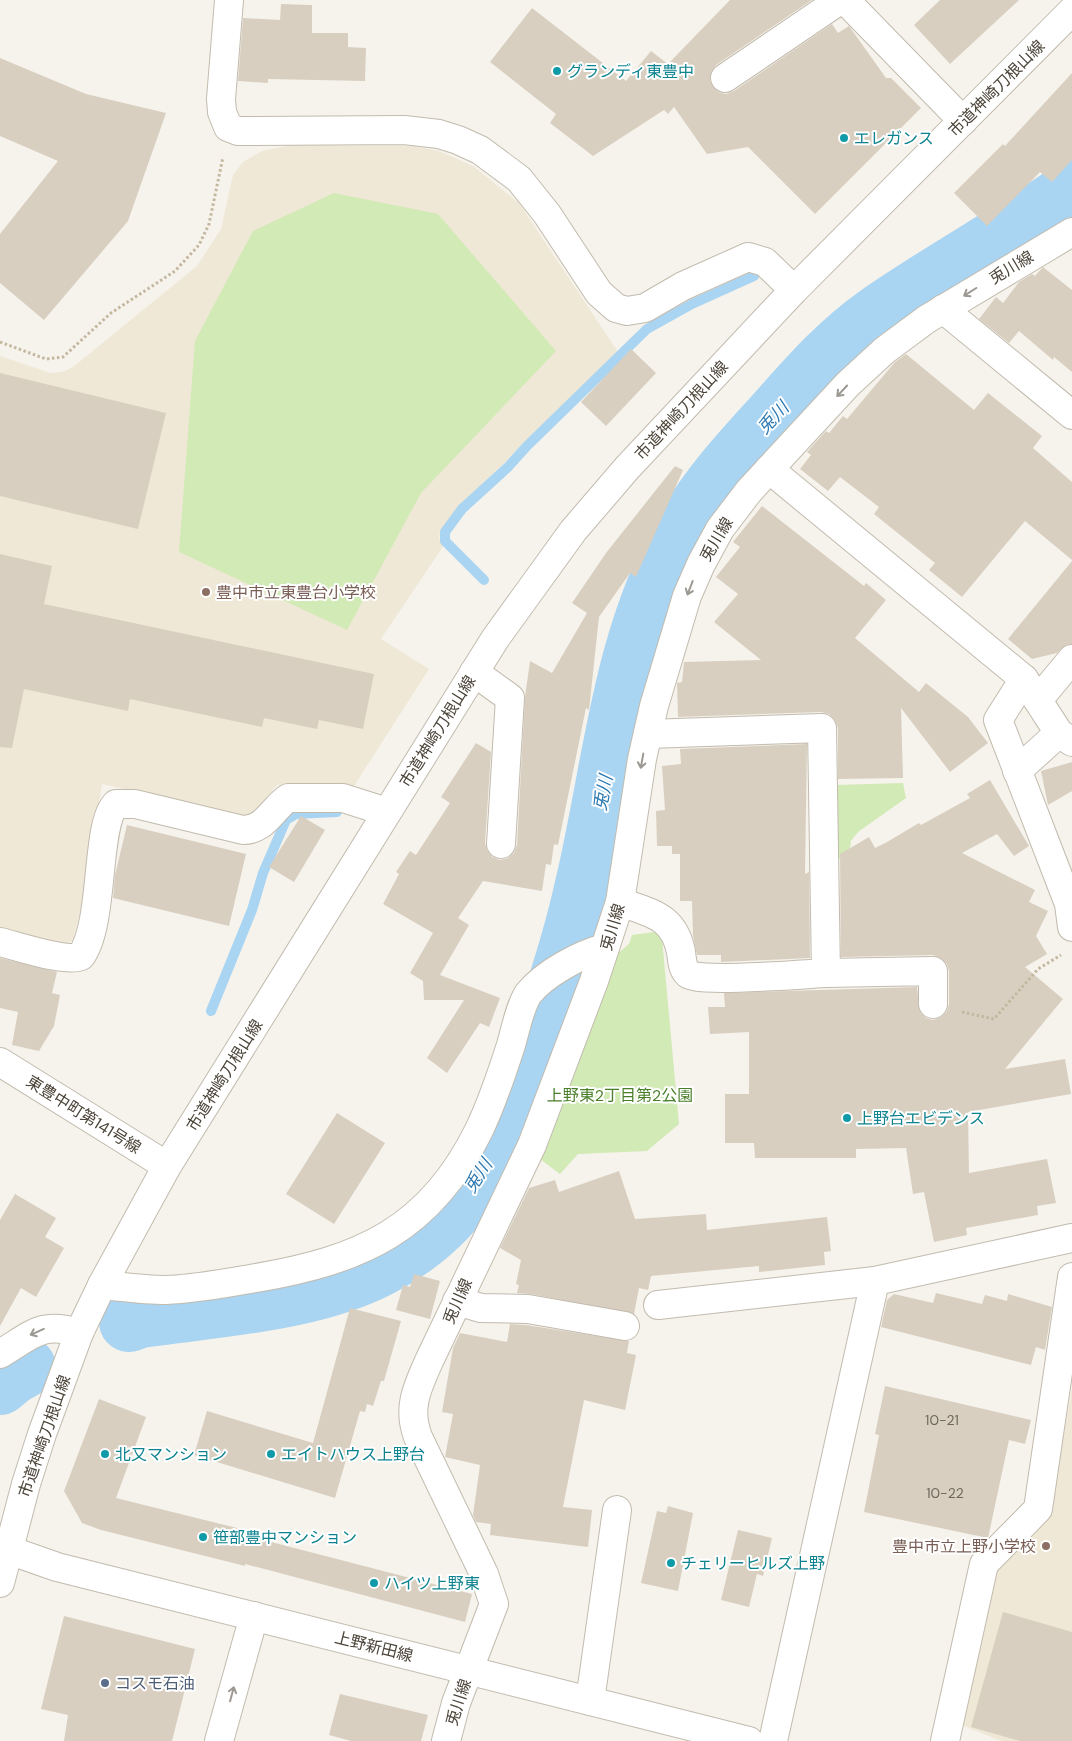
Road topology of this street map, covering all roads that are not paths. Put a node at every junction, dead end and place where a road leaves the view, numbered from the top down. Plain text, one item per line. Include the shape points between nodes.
1 (229, 0) edge
2 (840, 0) edge
3 (845, 0) edge
4 (1072, 11) edge
5 (725, 78) dead end
6 (962, 121) junction
7 (1072, 232) edge
8 (794, 290) junction
9 (943, 309) junction
10 (1072, 415) edge
11 (770, 469) junction
12 (1072, 659) edge
13 (474, 672) junction
14 (1031, 690) junction
15 (648, 734) junction
16 (1066, 737) edge
17 (1017, 771) junction
18 (387, 812) junction
19 (502, 844) dead end
20 (620, 902) junction
21 (1072, 927) edge
22 (0, 942) edge
23 (605, 948) junction
24 (826, 973) junction
25 (933, 1004) road end
26 (0, 1062) edge
27 (167, 1166) junction
28 (1072, 1238) edge
29 (1072, 1276) edge
30 (875, 1280) junction
31 (102, 1284) junction
32 (457, 1301) junction
33 (658, 1305) dead end
34 (625, 1326) dead end
35 (79, 1334) junction
36 (0, 1354) edge
37 (617, 1510) dead end
38 (5, 1549) edge
39 (0, 1583) edge
40 (254, 1616) junction
41 (469, 1670) junction
42 (590, 1701) junction
43 (737, 1739) edge
44 (219, 1741) edge
45 (446, 1741) edge
46 (773, 1741) edge
47 (946, 1741) edge

1 - 8 street via 221,85 222,112 228,127 238,131 404,130 439,134 480,150 519,179 547,214 599,294 616,308 627,311 645,308 683,286 748,257 765,262
2 - 5 street
3 - 6 street
4 - 6 street, 市道神崎刀根山線
6 - 8 street, 市道神崎刀根山線
7 -> 9 street, 兎川線
8 - 13 street, 市道神崎刀根山線 via 598,500 541,572
9 - 10 street
9 -> 11 street, 兎川線 via 920,323 866,367
11 - 14 street
11 -> 15 street, 兎川線 via 720,529 694,579 662,677
12 - 14 street
13 - 18 street, 市道神崎刀根山線
13 - 19 street via 510,698
14 - 16 street
14 - 17 street via 998,720
15 -> 20 street, 兎川線
15 - 24 street via 822,728
16 - 17 street
17 - 21 street via 1069,904
18 - 22 street via 343,798 288,798 259,827 243,830 135,804 116,804 108,818 98,893 88,941 80,956 58,956
18 - 27 street, 市道神崎刀根山線
20 - 23 street, 兎川線
20 - 24 street via 670,924 678,938 683,965 692,976
23 - 31 street via 572,960 533,988 524,1001 486,1113 463,1159 438,1195 396,1230 366,1248 334,1261 276,1274 168,1290
23 - 32 street, 兎川線 via 532,1146
24 - 25 street via 933,971
26 - 27 street, 東豊中町第141号線
27 - 31 street, 市道神崎刀根山線
28 - 30 street
29 - 47 street via 1038,1509 984,1564
30 - 33 street
30 - 46 street
31 - 35 street, 市道神崎刀根山線
32 - 34 street via 481,1308 539,1310
32 - 41 street, 兎川線 via 420,1380 411,1415 418,1437 493,1597 491,1615
35 -> 36 street via 61,1328 45,1328
35 - 38 street, 市道神崎刀根山線
37 - 42 street
38 - 39 street, 市道神崎刀根山線
38 - 40 street, 上野新田線 via 57,1567
40 - 41 street, 上野新田線
44 -> 40 street
41 - 42 street, 上野新田線
41 - 45 street, 兎川線
42 - 43 street, 上野新田線

